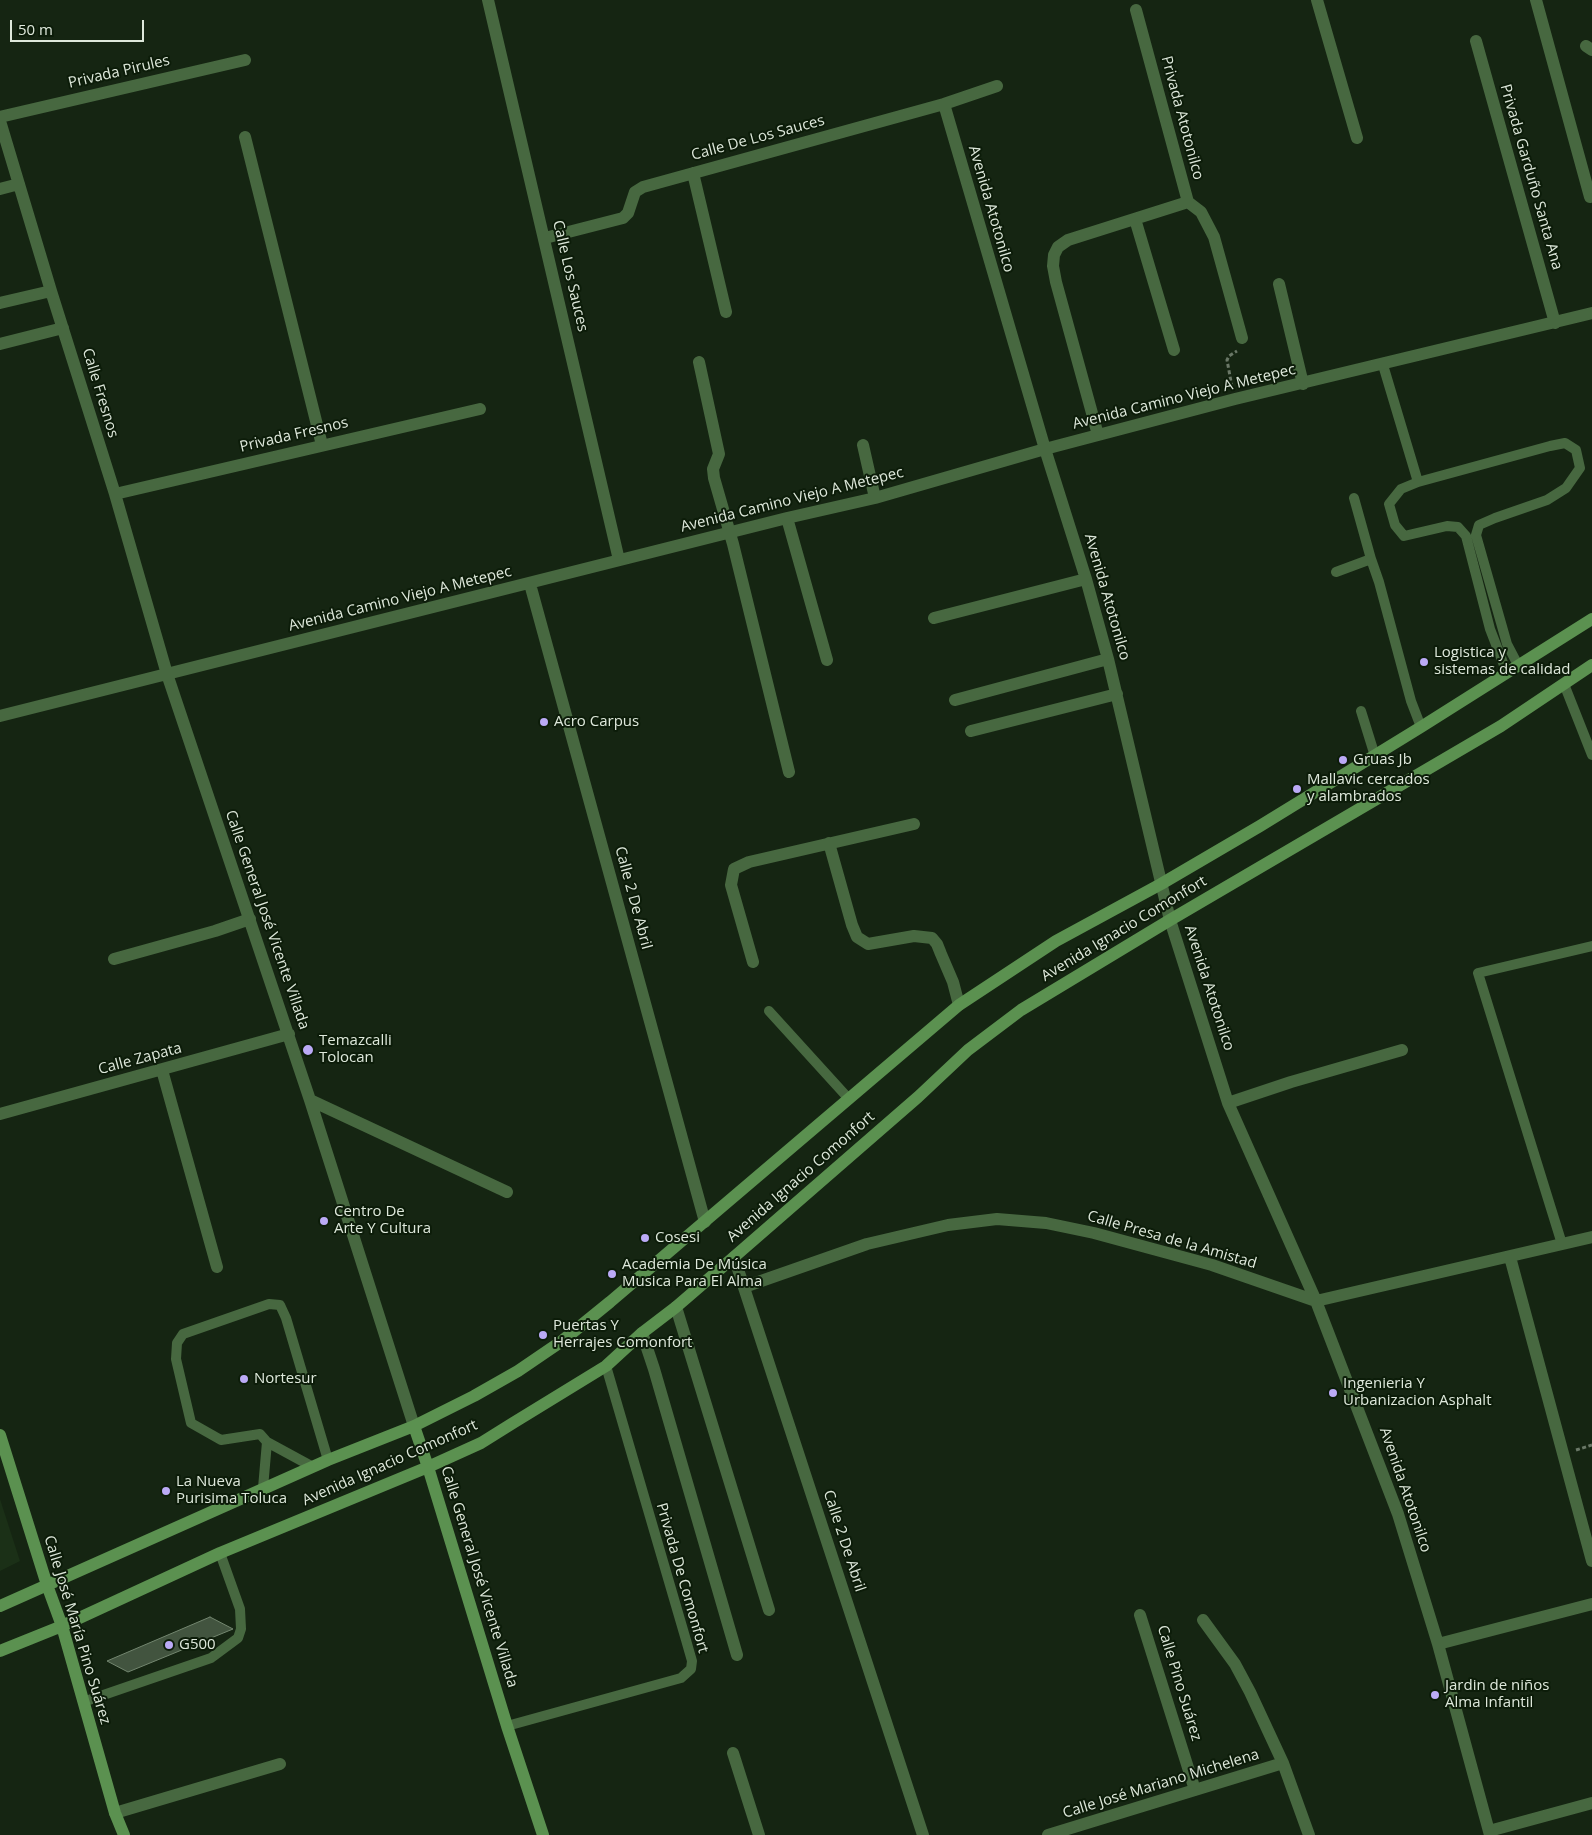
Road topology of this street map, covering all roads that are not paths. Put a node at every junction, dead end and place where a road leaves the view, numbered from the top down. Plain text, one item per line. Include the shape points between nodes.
1 (488, 0) edge
2 (1317, 0) edge
3 (1536, 0) edge
4 (1136, 10) dead end
5 (1476, 41) dead end
6 (244, 60) dead end
7 (996, 86) dead end
8 (944, 104) junction
9 (0, 117) edge
10 (0, 121) edge
11 (245, 136) dead end
12 (1357, 138) dead end
13 (693, 173) junction
14 (19, 184) junction
15 (0, 189) edge
16 (1590, 197) dead end
17 (1188, 202) junction
18 (1135, 219) junction
19 (545, 238) junction
20 (1279, 284) dead end
21 (51, 291) junction
22 (0, 303) edge
23 (726, 312) dead end
24 (1592, 314) edge
25 (1555, 323) junction
26 (63, 328) junction
27 (1242, 338) dead end
28 (0, 344) edge
29 (1174, 350) dead end
30 (699, 362) dead end
31 (1383, 365) junction
32 (1303, 384) junction
33 (480, 409) dead end
34 (1098, 436) junction
35 (322, 445) junction
36 (863, 445) dead end
37 (1044, 449) junction
38 (1418, 482) junction
39 (115, 494) junction
40 (875, 498) junction
41 (1354, 498) dead end
42 (787, 518) junction
43 (730, 533) junction
44 (1371, 559) junction
45 (619, 560) junction
46 (1336, 572) dead end
47 (1086, 579) junction
48 (530, 584) junction
49 (934, 618) dead end
50 (1592, 619) edge
51 (1108, 659) junction
52 (827, 660) dead end
53 (1518, 665) junction
54 (1592, 665) edge
55 (1507, 673) junction
56 (167, 674) junction
57 (1564, 684) junction
58 (1117, 694) junction
59 (955, 700) dead end
60 (1361, 711) dead end
61 (0, 716) edge
62 (1421, 727) junction
63 (971, 731) dead end
64 (1592, 755) edge
65 (1375, 756) junction
66 (789, 772) dead end
67 (914, 824) dead end
68 (829, 843) junction
69 (1161, 884) junction
70 (250, 919) junction
71 (1170, 920) junction
72 (1592, 946) edge
73 (114, 959) dead end
74 (753, 962) dead end
75 (959, 1006) junction
76 (769, 1011) dead end
77 (289, 1034) junction
78 (1402, 1050) dead end
79 (162, 1070) junction
80 (849, 1099) junction
81 (310, 1100) junction
82 (1228, 1103) junction
83 (0, 1114) edge
84 (507, 1192) dead end
85 (706, 1222) junction
86 (1592, 1237) edge
87 (1562, 1244) junction
88 (1510, 1257) junction
89 (734, 1258) junction
90 (217, 1266) dead end
91 (744, 1286) junction
92 (1316, 1300) junction
93 (676, 1307) junction
94 (642, 1334) junction
95 (606, 1366) junction
96 (414, 1426) junction
97 (0, 1435) edge
98 (267, 1442) junction
99 (328, 1460) junction
100 (313, 1467) junction
101 (428, 1468) junction
102 (264, 1488) junction
103 (220, 1552) junction
104 (1592, 1562) edge
105 (47, 1585) junction
106 (1592, 1604) edge
107 (0, 1606) edge
108 (769, 1610) dead end
109 (1140, 1615) dead end
110 (1203, 1620) dead end
111 (62, 1626) junction
112 (1438, 1644) junction
113 (0, 1651) edge
114 (737, 1655) dead end
115 (83, 1702) junction
116 (507, 1726) junction
117 (733, 1753) dead end
118 (1284, 1763) junction
119 (280, 1764) dead end
120 (1195, 1790) junction
121 (1592, 1803) edge
122 (115, 1813) junction
123 (1490, 1833) edge
124 (124, 1835) edge
125 (543, 1835) edge
126 (759, 1835) edge
127 (923, 1835) edge
128 (1048, 1835) edge
129 (1309, 1835) edge

1 - 19 street, Calle Los Sauces
2 - 12 street
3 - 16 street
4 - 17 street, Privada Atotonilco
5 - 25 street, Privada Garduño Santa Ana
6 - 9 street, Privada Pirules
7 - 8 street, Calle De Los Sauces
8 - 13 street, Calle De Los Sauces
8 - 37 street, Avenida Atotonilco
10 - 14 street, Calle Fresnos
11 - 35 street
13 - 19 street, Calle De Los Sauces via 635,192 623,218
13 - 23 street
14 - 15 street
14 - 21 street, Calle Fresnos
17 - 18 street, Privada Atotonilco
17 - 27 street via 1201,212 1214,236
18 - 29 street
18 - 34 street, Privada Atotonilco via 1068,240 1054,254 1056,282
19 - 45 street, Calle Los Sauces
20 - 32 street
21 - 22 street
21 - 26 street, Calle Fresnos
24 - 25 street, Avenida Camino Viejo A Metepec
25 - 31 street, Avenida Camino Viejo A Metepec
26 - 28 street
26 - 39 street, Calle Fresnos
30 - 43 street via 719,454 713,473
31 - 32 street, Avenida Camino Viejo A Metepec
31 - 38 lane
32 - 34 street, Avenida Camino Viejo A Metepec
33 - 35 street, Privada Fresnos
34 - 37 street, Avenida Camino Viejo A Metepec
35 - 39 street, Privada Fresnos
36 - 40 street
37 - 40 street, Avenida Camino Viejo A Metepec
37 - 47 street, Avenida Atotonilco
38 - 53 lane via 1550,446 1566,443 1576,450 1580,468 1566,488 1547,500 1479,525 1476,535 1507,644
38 - 55 lane via 1401,489 1389,504 1395,525 1404,536 1447,526 1458,527 1466,536 1490,629
39 - 56 street, Calle Fresnos
40 - 42 street, Avenida Camino Viejo A Metepec
41 - 44 lane
42 - 43 street, Avenida Camino Viejo A Metepec
42 - 52 street
43 - 45 street, Avenida Camino Viejo A Metepec
43 - 66 street
44 - 46 lane
44 - 62 lane via 1410,701
45 - 48 street, Avenida Camino Viejo A Metepec
47 - 49 street
47 - 51 street, Avenida Atotonilco
48 - 56 street, Avenida Camino Viejo A Metepec
48 - 85 street, Calle 2 De Abril
50 - 53 main road, Avenida Ignacio Comonfort
51 - 58 street, Avenida Atotonilco
51 - 59 street
53 - 55 main road, Avenida Ignacio Comonfort
54 - 57 main road, Avenida Ignacio Comonfort
55 - 62 main road, Avenida Ignacio Comonfort
56 - 61 street, Avenida Camino Viejo A Metepec
56 - 70 street, Calle General José Vicente Villada
57 - 64 lane
57 - 71 main road, Avenida Ignacio Comonfort via 1501,726
58 - 63 street
58 - 69 street, Avenida Atotonilco
60 - 65 lane
62 - 65 main road, Avenida Ignacio Comonfort
65 - 69 main road, Avenida Ignacio Comonfort
67 - 68 street
68 - 74 street via 749,862 734,870 731,886
68 - 75 street via 857,937 868,944 914,936 932,938 950,974
69 - 71 street, Avenida Atotonilco
69 - 75 main road, Avenida Ignacio Comonfort via 1056,940
70 - 73 street
70 - 77 street, Calle General José Vicente Villada
71 - 82 street, Avenida Atotonilco
71 - 89 main road, Avenida Ignacio Comonfort via 1021,1010 968,1050
72 - 87 lane via 1478,973
75 - 80 main road, Avenida Ignacio Comonfort
76 - 80 lane
77 - 79 street, Calle Zapata
77 - 81 street, Calle General José Vicente Villada
78 - 82 street
79 - 83 street, Calle Zapata
79 - 90 street
80 - 85 main road, Avenida Ignacio Comonfort
81 - 84 street
81 - 96 street, Calle General José Vicente Villada
82 - 92 street, Avenida Atotonilco
85 - 96 main road, Avenida Ignacio Comonfort via 562,1341 518,1371
86 - 87 street
87 - 88 street
88 - 92 street
88 - 104 street
89 - 91 street, Calle 2 De Abril
89 - 93 main road, Avenida Ignacio Comonfort
91 - 92 street, Calle Presa de la Amistad via 867,1244 948,1225 997,1219 1046,1223 1094,1233 1212,1265
91 - 127 street, Calle 2 De Abril
92 - 112 street, Avenida Atotonilco via 1398,1514
93 - 94 main road, Avenida Ignacio Comonfort
93 - 108 street
94 - 95 main road, Avenida Ignacio Comonfort
94 - 114 street
95 - 101 main road, Avenida Ignacio Comonfort via 481,1443
95 - 116 lane, Privada De Comonfort via 692,1669 682,1678
96 - 99 main road, Avenida Ignacio Comonfort
96 - 101 main road, Calle General José Vicente Villada
97 - 105 main road, Calle José María Pino Suárez
98 - 99 lane via 260,1434 221,1440 191,1422 176,1359 177,1343 183,1334 269,1304 280,1305 286,1318
98 - 100 lane
98 - 102 lane
99 - 100 main road, Avenida Ignacio Comonfort
100 - 102 main road, Avenida Ignacio Comonfort
101 - 103 main road, Avenida Ignacio Comonfort
101 - 116 main road, Calle General José Vicente Villada
102 - 105 main road, Avenida Ignacio Comonfort
103 - 111 main road, Avenida Ignacio Comonfort
103 - 115 lane via 240,1609 238,1638 211,1658
105 - 107 main road, Avenida Ignacio Comonfort
105 - 111 main road, Calle José María Pino Suárez
106 - 112 street
109 - 120 street, Calle Pino Suárez
110 - 118 street via 1235,1664
111 - 113 main road, Avenida Ignacio Comonfort
111 - 115 main road, Calle José María Pino Suárez
112 - 123 street, Avenida Atotonilco
115 - 122 main road, Calle José María Pino Suárez
116 - 125 main road, Calle General José Vicente Villada
117 - 126 street
118 - 120 street, Calle José Mariano Michelena
118 - 129 street
119 - 122 street
120 - 128 street, Calle José Mariano Michelena
121 - 123 street
122 - 124 main road, Calle José María Pino Suárez

